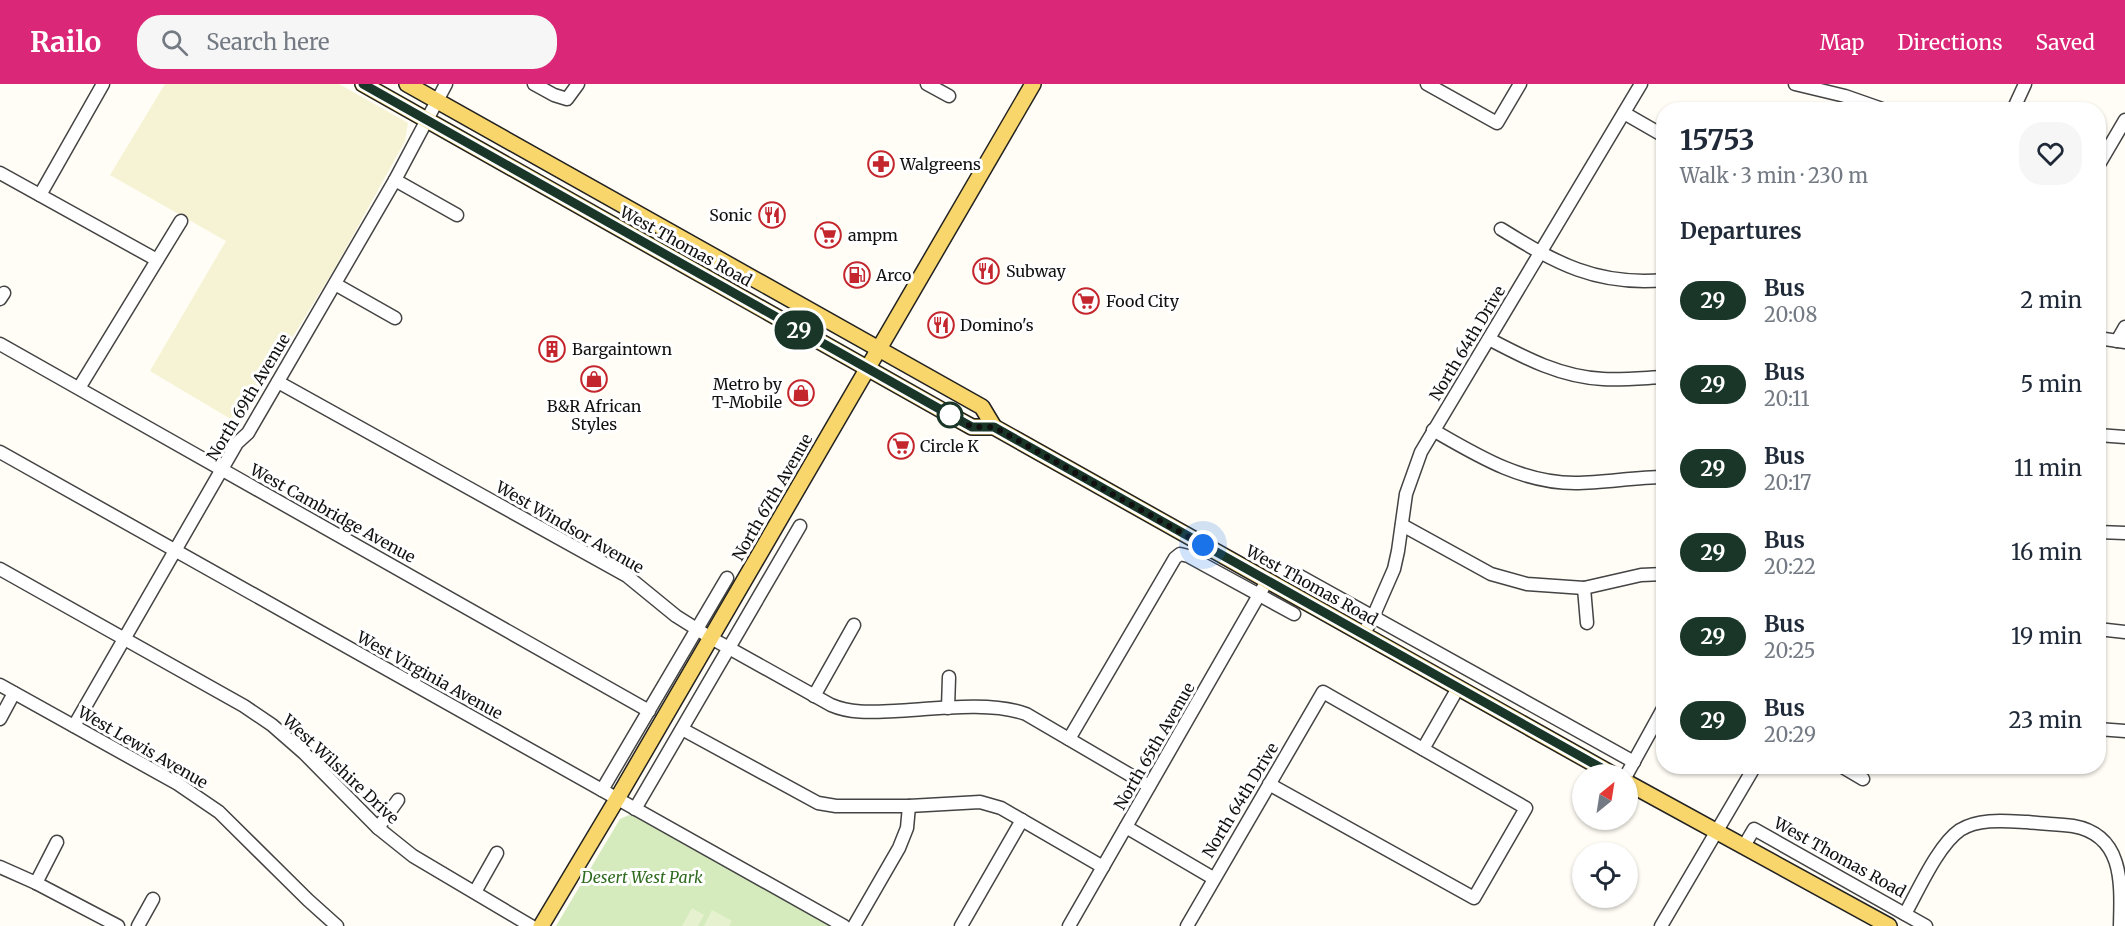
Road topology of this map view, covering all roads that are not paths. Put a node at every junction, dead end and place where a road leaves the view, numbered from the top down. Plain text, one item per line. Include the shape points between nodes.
1 (104, 84) edge
2 (407, 84) edge
3 (446, 84) edge
4 (534, 84) edge
5 (578, 84) edge
6 (927, 84) edge
7 (1033, 84) edge
8 (1427, 84) edge
9 (1520, 84) edge
10 (1641, 84) edge
11 (1794, 84) edge
12 (2025, 84) edge
13 (370, 86) edge
14 (949, 96) dead end
15 (437, 101) junction
16 (1862, 102) edge
17 (2017, 102) edge
18 (1624, 113) junction
19 (427, 120) junction
20 (2125, 120) edge
21 (1656, 131) edge
22 (2106, 152) edge
23 (0, 173) edge
24 (395, 180) junction
25 (40, 195) junction
26 (457, 215) dead end
27 (181, 221) dead end
28 (1501, 229) dead end
29 (1539, 253) junction
30 (157, 260) junction
31 (1656, 280) edge
32 (335, 284) junction
33 (395, 318) dead end
34 (2125, 327) edge
35 (1489, 339) junction
36 (2106, 339) edge
37 (2121, 341) edge
38 (0, 344) edge
39 (878, 350) junction
40 (868, 369) junction
41 (1656, 377) edge
42 (278, 382) junction
43 (79, 388) junction
44 (994, 427) junction
45 (1433, 430) junction
46 (2106, 436) edge
47 (2125, 437) edge
48 (0, 452) edge
49 (222, 470) junction
50 (1656, 478) edge
51 (1402, 525) junction
52 (800, 526) dead end
53 (2106, 533) edge
54 (2125, 534) edge
55 (175, 550) junction
56 (0, 569) edge
57 (1656, 574) edge
58 (1298, 575) dead end
59 (727, 579) dead end
60 (1263, 588) junction
61 (1584, 588) junction
62 (1294, 615) dead end
63 (1373, 617) junction
64 (1587, 623) dead end
65 (854, 626) dead end
66 (697, 629) junction
67 (2106, 630) edge
68 (2125, 632) edge
69 (1363, 635) junction
70 (711, 638) junction
71 (125, 639) junction
72 (729, 648) junction
73 (949, 677) dead end
74 (0, 686) edge
75 (1458, 688) junction
76 (14, 693) junction
77 (814, 696) junction
78 (948, 708) junction
79 (649, 711) junction
80 (0, 719) edge
81 (1656, 722) edge
82 (74, 726) junction
83 (682, 729) junction
84 (2106, 730) edge
85 (2125, 731) edge
86 (1069, 739) junction
87 (1423, 749) junction
88 (1634, 762) joint
89 (1594, 764) edge
90 (1750, 774) edge
91 (1855, 774) edge
92 (1863, 779) dead end
93 (1269, 784) junction
94 (1149, 786) junction
95 (1638, 789) edge
96 (602, 790) junction
97 (617, 799) junction
98 (398, 800) dead end
99 (909, 806) junction
100 (635, 809) junction
101 (1022, 820) junction
102 (1126, 827) junction
103 (378, 828) junction
104 (1716, 832) junction
105 (57, 842) dead end
106 (1744, 846) junction
107 (497, 854) dead end
108 (0, 867) edge
109 (1103, 867) junction
110 (1214, 878) junction
111 (36, 883) junction
112 (475, 892) junction
113 (153, 899) dead end
114 (1905, 914) junction
115 (118, 926) edge
116 (138, 926) edge
117 (337, 926) edge
118 (531, 926) edge
119 (541, 926) edge
120 (844, 926) edge
121 (854, 926) edge
122 (961, 926) edge
123 (1069, 926) edge
124 (1187, 926) edge
125 (1661, 926) edge
126 (1889, 926) edge
127 (1926, 926) edge
128 (2120, 926) edge

1 - 25 street
2 - 15 main road, West Thomas Road
3 - 15 street, North 69th Avenue
4 - 5 street via 567,99
6 - 14 street
7 - 39 main road, North 67th Avenue
8 - 9 street via 1497,123
10 - 18 street, North 64th Drive
11 - 16 street
12 - 17 street
13 - 19 main road, West Thomas Road
15 - 19 street, North 69th Avenue
15 - 39 main road, West Thomas Road
18 - 21 street
18 - 29 street, North 64th Drive
19 - 24 street, North 69th Avenue
19 - 40 main road, West Thomas Road
20 - 22 street
23 - 25 street
24 - 26 street
24 - 32 street, North 69th Avenue
25 - 30 street
27 - 30 street
28 - 29 street
29 - 31 street via 1603,278
29 - 35 street, North 64th Drive
30 - 43 street
32 - 33 street
32 - 42 street, North 69th Avenue
34 - 37 street
35 - 41 street via 1534,363 1565,373 1602,379
35 - 45 street, North 64th Drive
36 - 37 street
38 - 43 street, West Cambridge Avenue
39 - 40 main road, North 67th Avenue
39 - 44 main road, West Thomas Road via 981,406
40 - 44 main road, West Thomas Road via 972,427
40 - 70 main road, North 67th Avenue
42 - 49 street, North 69th Avenue
42 - 66 street, West Windsor Avenue via 627,576
43 - 49 street, West Cambridge Avenue
44 - 60 main road, West Thomas Road
45 - 50 street via 1483,458 1538,478 1574,483
45 - 51 street, North 64th Drive via 1415,466
46 - 47 street
48 - 55 street, West Virginia Avenue
49 - 55 street, North 69th Avenue
49 - 79 street, West Cambridge Avenue
51 - 61 street via 1491,574 1527,584
51 - 63 street, North 64th Drive via 1394,569
52 - 72 street
53 - 54 street
55 - 71 street, North 69th Avenue
55 - 96 street, West Virginia Avenue
56 - 71 street, West Wilshire Drive
57 - 61 street
58 - 63 street, West Thomas Road
59 - 66 street, North 67th Avenue
60 - 62 street, West Thomas Road
60 - 69 main road, West Thomas Road
60 - 86 street, West Thomas Road via 1180,554
60 - 94 street, North 65th Avenue
61 - 64 street
63 - 69 street, North 64th Drive
63 - 88 street, West Thomas Road
65 - 77 street
66 - 70 street, West Windsor Avenue
66 - 79 street, North 67th Avenue
67 - 68 street
69 - 75 main road, West Thomas Road
70 - 72 street, West Windsor Avenue
70 - 97 main road, North 67th Avenue
71 - 82 street, North 69th Avenue
71 - 103 street, West Wilshire Drive via 272,725
72 - 77 street, West Windsor Avenue
72 - 83 street
73 - 78 street
74 - 76 street, West Lewis Avenue
75 - 87 street
75 - 89 main road, West Thomas Road
76 - 80 street
76 - 82 street, West Lewis Avenue
77 - 78 street, West Windsor Avenue via 842,710 859,712
78 - 86 street, West Windsor Avenue via 1016,711
79 - 96 street, North 67th Avenue
81 - 88 street
82 - 117 street, West Lewis Avenue via 178,784 219,812
83 - 99 street via 818,803
83 - 100 street
84 - 85 street
86 - 94 street, West Windsor Avenue
87 - 93 street, North 64th Drive via 1323,692
87 - 93 street via 1526,808 1474,898
90 - 104 street
91 - 92 street
93 - 110 street, North 64th Drive
94 - 102 street, North 65th Avenue
95 - 104 main road
96 - 97 street, West Virginia Avenue
97 - 100 street, West Virginia Avenue
97 - 119 main road, North 67th Avenue
98 - 103 street
99 - 101 street via 980,802
99 - 121 street via 907,828 899,848
100 - 120 street, West Virginia Avenue
101 - 109 street
101 - 122 street
102 - 109 street, North 65th Avenue
102 - 110 street
103 - 112 street, West Wilshire Drive via 413,856
104 - 106 main road
104 - 125 street
105 - 111 street
106 - 114 street, West Thomas Road via 1754,829
106 - 126 main road
107 - 112 street
108 - 111 street
109 - 123 street, North 65th Avenue
110 - 124 street, North 64th Drive
111 - 115 street
112 - 118 street, West Wilshire Drive
113 - 116 street
114 - 127 street, West Thomas Road
114 - 128 street via 1941,850 1967,820 2006,821 2073,826 2110,838 2121,878

